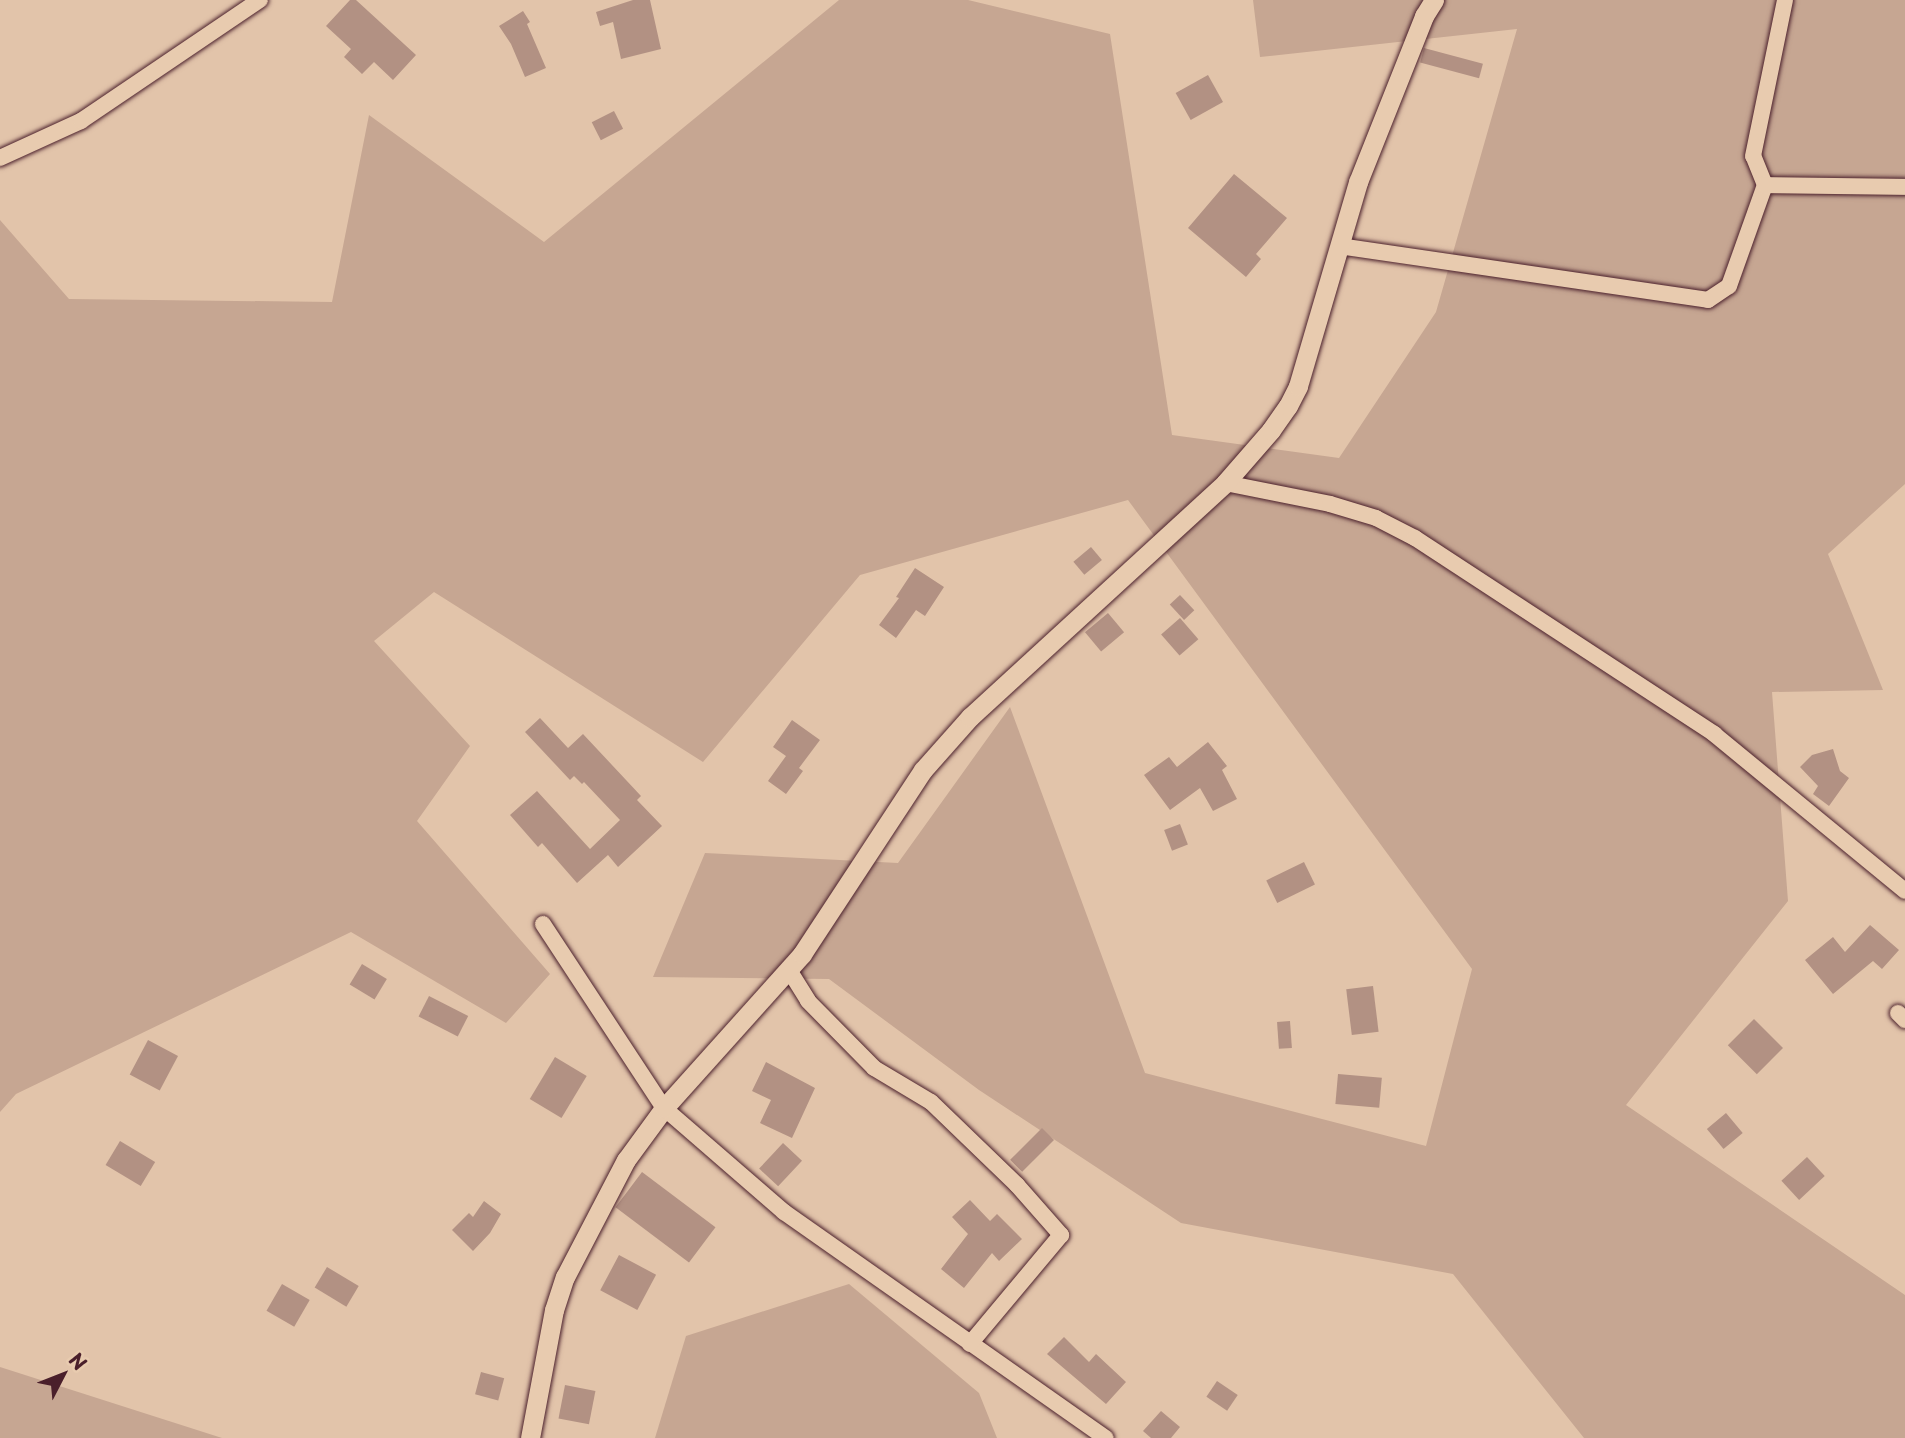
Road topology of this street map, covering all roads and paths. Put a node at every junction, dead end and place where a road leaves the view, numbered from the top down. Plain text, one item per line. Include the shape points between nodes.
1 (229, 0) edge
2 (260, 0) edge
3 (1434, 0) edge
4 (1785, 0) edge
5 (239, 13) junction
6 (0, 158) edge
7 (1765, 185) junction
8 (1905, 187) edge
9 (1339, 246) junction
10 (1225, 483) junction
11 (1905, 891) edge
12 (543, 924) dead end
13 (789, 970) junction
14 (664, 1108) junction
15 (970, 1344) junction
16 (530, 1438) edge
17 (1105, 1438) edge

1 - 5 street
2 - 5 street
3 - 9 street via 1358,182
4 - 7 street via 1754,156
5 - 6 street via 81,121
7 - 8 street
7 - 9 street via 1729,286 1708,300
9 - 10 street via 1298,386 1271,430
10 - 11 street via 1376,517 1416,538 1714,734
10 - 13 street via 962,725 923,770
12 - 14 street
13 - 14 street
13 - 15 street via 808,1001 874,1068 931,1102 1061,1235
14 - 15 street via 784,1212
14 - 16 street via 626,1160 565,1277 554,1310
15 - 17 street

